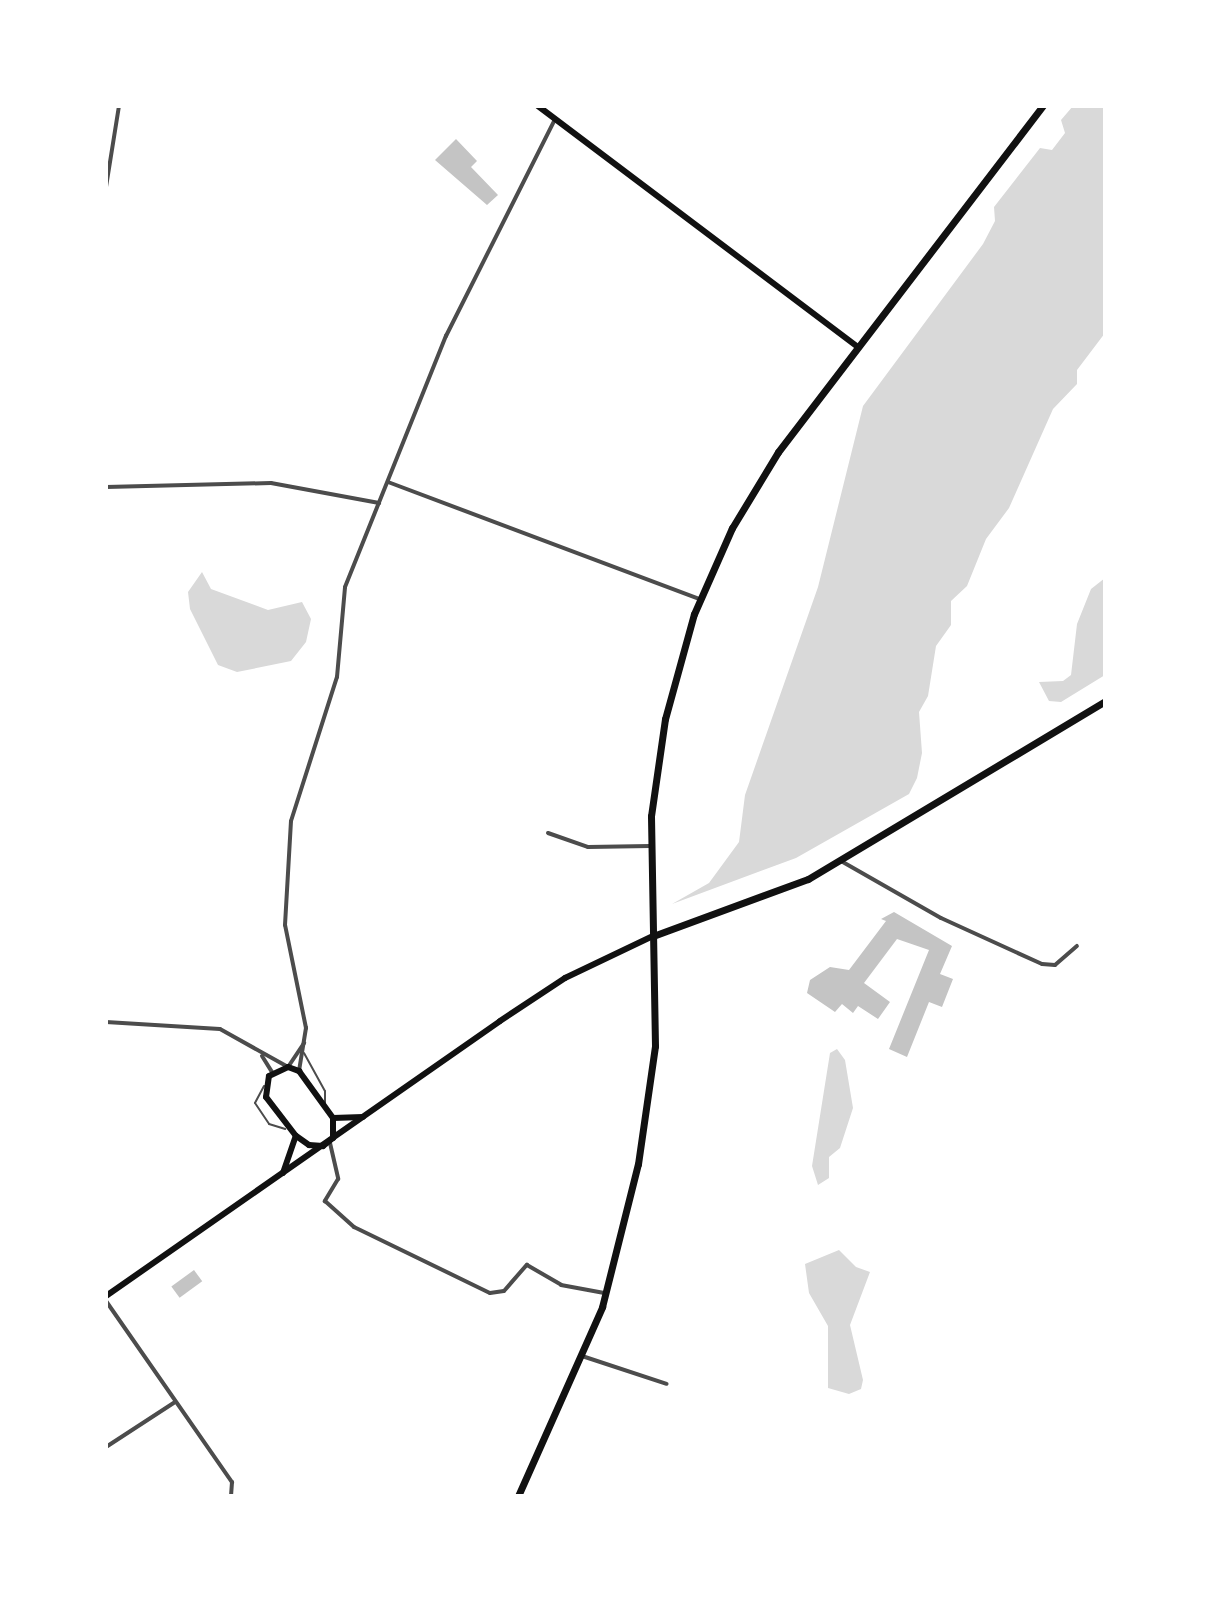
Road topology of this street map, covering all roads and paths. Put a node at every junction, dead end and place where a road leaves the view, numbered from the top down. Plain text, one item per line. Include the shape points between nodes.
1 (119, 106) edge
2 (538, 106) edge
3 (1043, 106) edge
4 (555, 119) junction
5 (106, 187) edge
6 (857, 346) junction
7 (388, 482) junction
8 (106, 487) edge
9 (379, 503) junction
10 (700, 599) junction
11 (1105, 701) edge
12 (548, 833) dead end
13 (650, 846) junction
14 (841, 861) junction
15 (653, 936) junction
16 (1077, 946) dead end
17 (106, 1022) edge
18 (304, 1043) junction
19 (303, 1052) junction
20 (261, 1054) junction
21 (288, 1067) junction
22 (299, 1071) junction
23 (272, 1072) junction
24 (310, 1072) junction
25 (264, 1086) junction
26 (324, 1106) junction
27 (367, 1116) junction
28 (333, 1118) junction
29 (290, 1129) junction
30 (296, 1136) junction
31 (330, 1143) junction
32 (281, 1176) junction
33 (607, 1293) junction
34 (106, 1298) edge
35 (582, 1356) junction
36 (667, 1384) dead end
37 (175, 1402) junction
38 (106, 1447) edge
39 (231, 1496) edge
40 (518, 1496) edge

1 - 5 street
2 - 4 main road
3 - 6 main road
4 - 6 main road
4 - 7 street via 484,251
6 - 10 main road via 762,478
7 - 9 street
7 - 10 street
8 - 9 street via 271,483
9 - 18 street via 345,587 337,677 291,821 285,925
10 - 13 main road via 665,719
11 - 14 main road
12 - 13 street via 588,847
13 - 15 main road
14 - 15 main road via 774,894
14 - 16 street via 941,918 1042,964 1055,965
15 - 27 main road via 565,978
15 - 33 main road via 655,1046
17 - 20 street via 220,1029
18 - 19 street
18 - 21 street
19 - 22 street
19 - 24 lane
20 - 21 street
20 - 23 street
21 - 22 main road
21 - 23 main road
22 - 24 lane
22 - 26 main road
23 - 25 main road
24 - 26 lane via 325,1091
25 - 29 main road
25 - 29 lane via 255,1103 269,1124
26 - 28 main road
27 - 28 main road
27 - 31 main road
28 - 31 main road
29 - 30 main road
30 - 31 main road via 313,1147
30 - 32 main road
31 - 32 main road
31 - 33 street via 338,1179 325,1201 354,1227 490,1293 504,1291 527,1265 561,1285
32 - 34 main road
33 - 35 main road
34 - 37 street
35 - 36 street
35 - 40 main road
37 - 38 street
37 - 39 street via 232,1482

